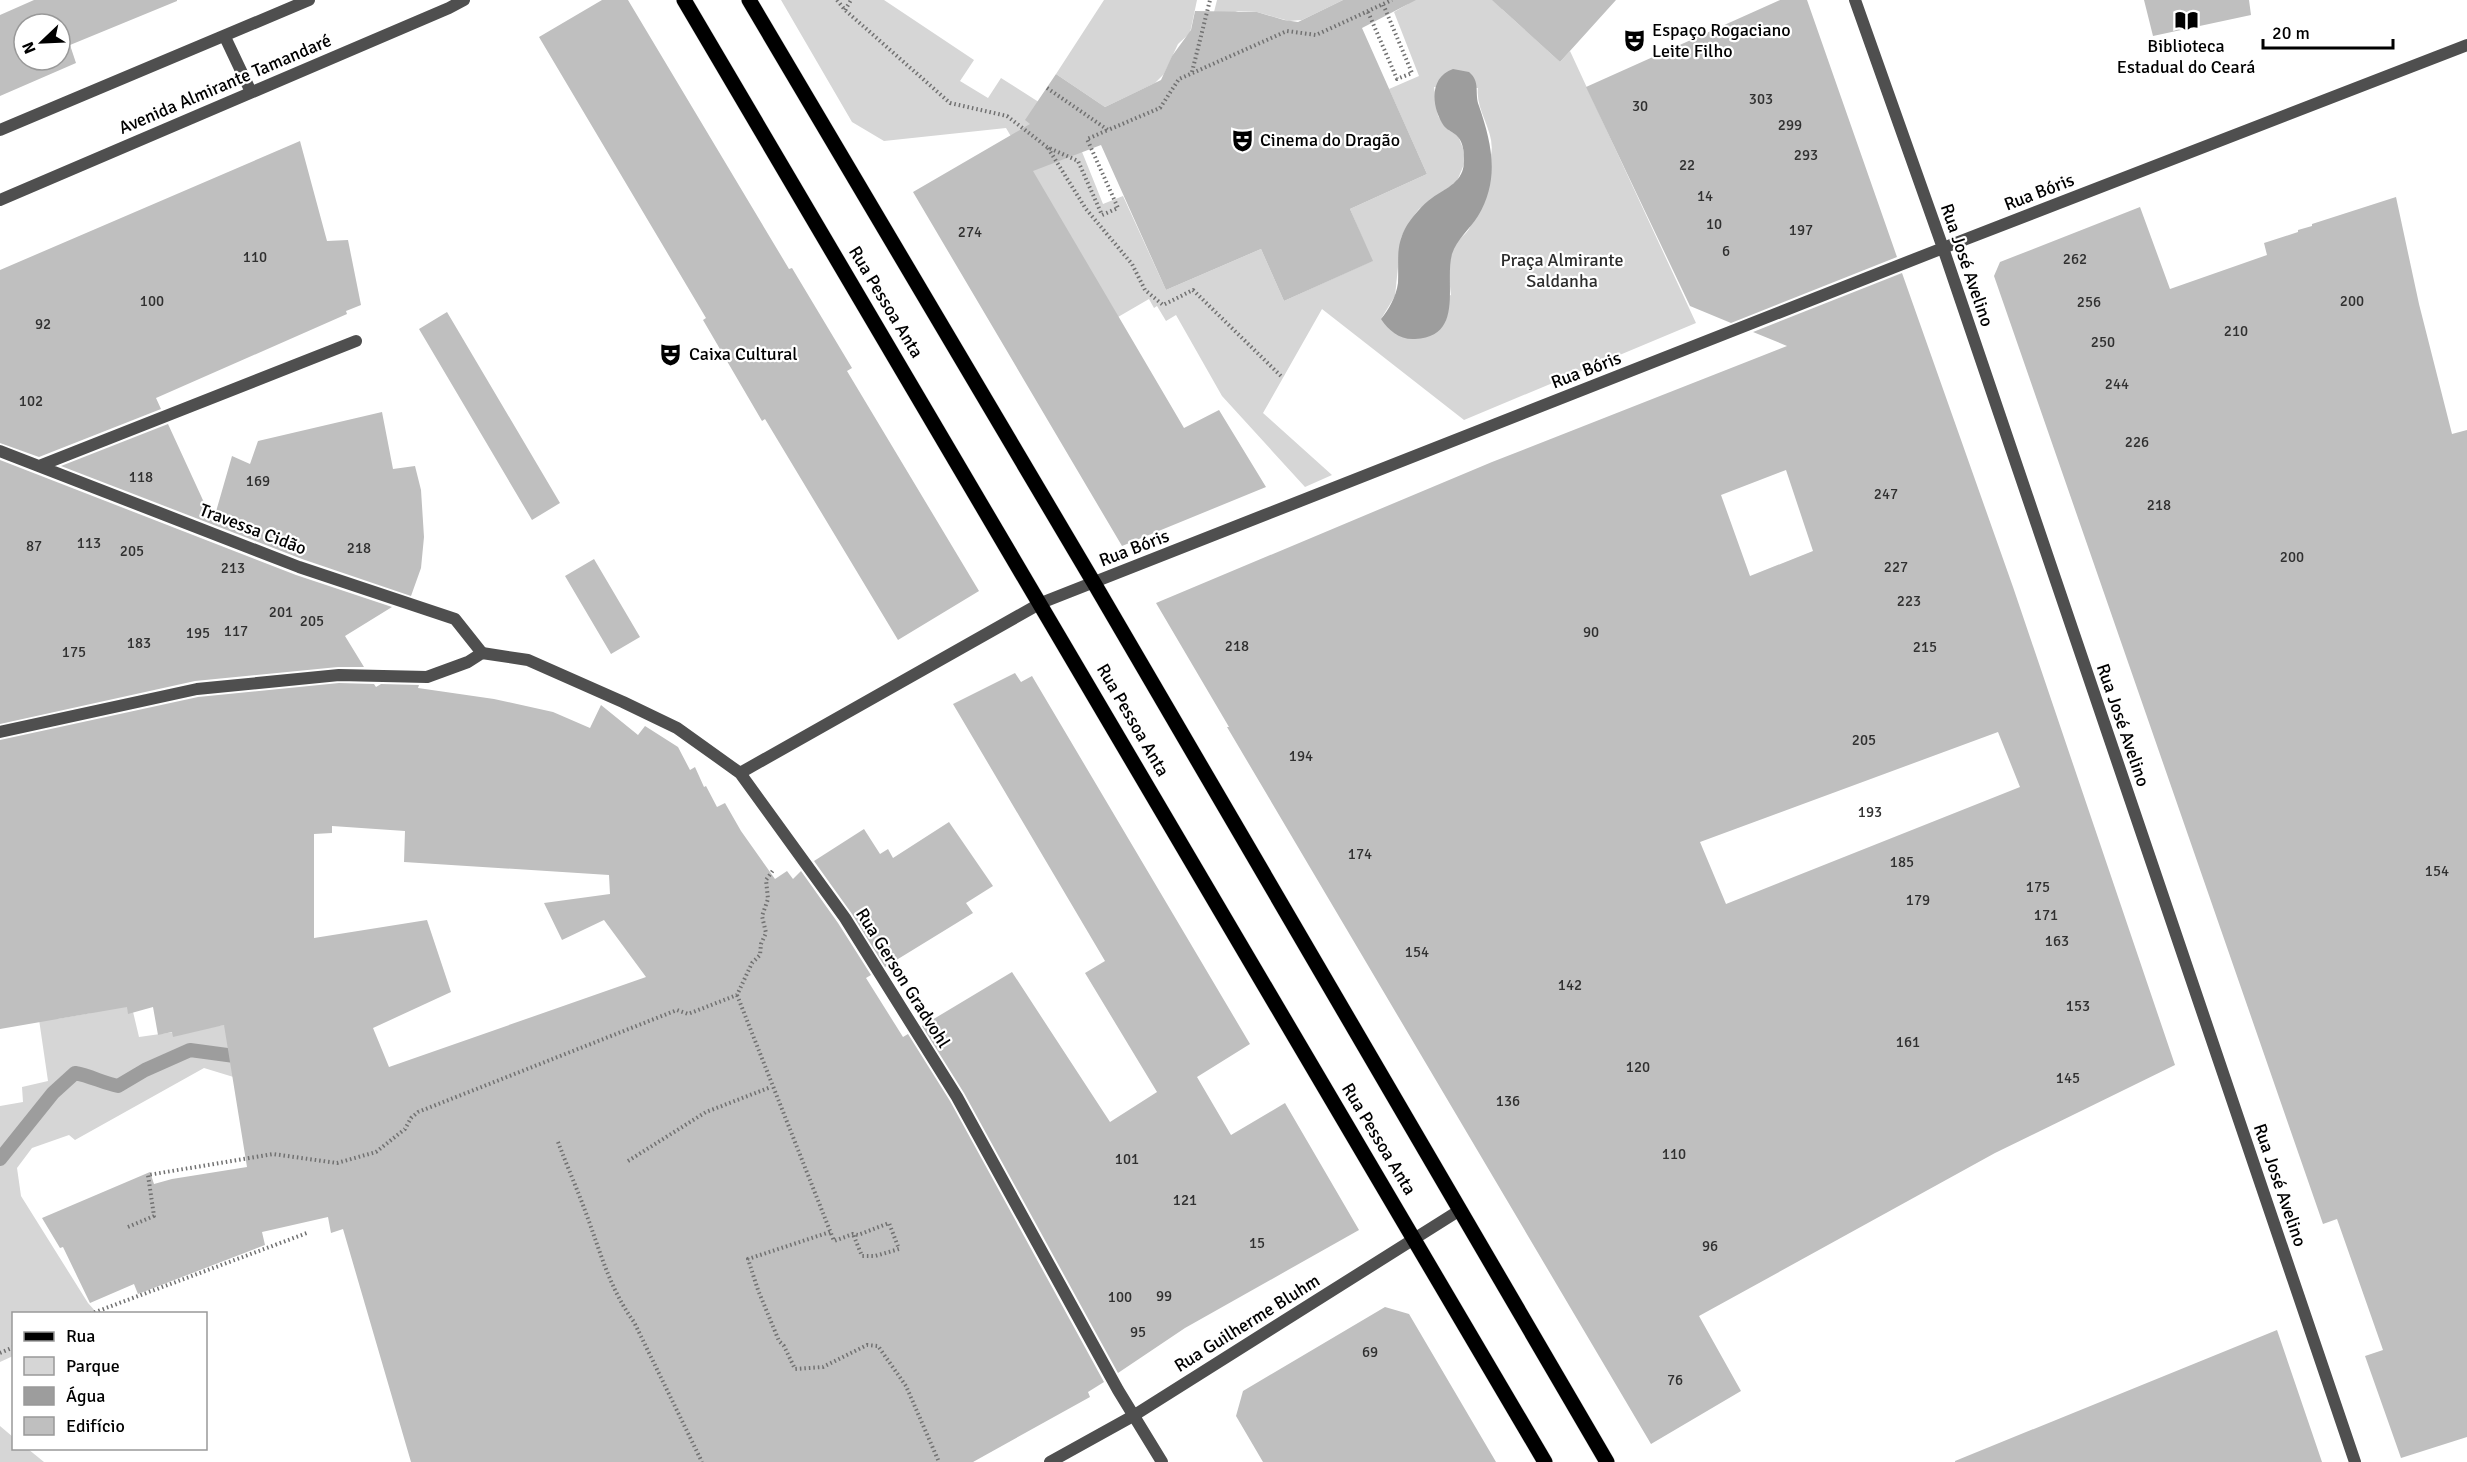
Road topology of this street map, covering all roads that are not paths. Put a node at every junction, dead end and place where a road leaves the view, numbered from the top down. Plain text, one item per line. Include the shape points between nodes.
1 (309, 0) edge
2 (464, 0) edge
3 (684, 0) edge
4 (749, 0) edge
5 (1855, 0) edge
6 (225, 37) junction
7 (2467, 45) edge
8 (251, 92) junction
9 (0, 130) edge
10 (0, 200) edge
11 (1943, 248) junction
12 (356, 341) dead end
13 (0, 451) edge
14 (39, 466) junction
15 (1094, 583) junction
16 (1041, 603) junction
17 (482, 652) junction
18 (0, 732) edge
19 (740, 773) junction
20 (1460, 1210) junction
21 (1415, 1239) junction
22 (1133, 1416) junction
23 (1050, 1462) edge
24 (1162, 1462) edge
25 (1545, 1462) edge
26 (1607, 1462) edge
27 (2355, 1462) edge

1 - 6 street
2 - 8 street, Avenida Almirante Tamandaré
3 - 16 main road, Rua Pessoa Anta
4 - 15 main road, Rua Pessoa Anta
5 - 11 street, Rua José Avelino
6 - 8 street
6 - 9 street
7 - 11 street, Rua Bóris
8 - 10 street, Avenida Almirante Tamandaré
11 - 15 street, Rua Bóris
11 - 27 street, Rua José Avelino
12 - 14 street
13 - 14 street, Travessa Cidão
14 - 17 street, Travessa Cidão via 299,567 454,620
15 - 16 street, Rua Bóris
15 - 20 main road, Rua Pessoa Anta
16 - 19 street, Rua Bóris
16 - 21 main road, Rua Pessoa Anta
17 - 18 street via 468,662 427,676 339,675 197,689
17 - 19 street, Rua Gerson Gradvohl via 528,660 623,702 677,728
19 - 22 street, Rua Gerson Gradvohl via 845,918 957,1097
20 - 21 street, Rua Guilherme Bluhm
20 - 26 main road, Rua Pessoa Anta
21 - 22 street, Rua Guilherme Bluhm
21 - 25 main road, Rua Pessoa Anta
22 - 23 street, Rua Guilherme Bluhm
22 - 24 street, Rua Gerson Gradvohl

